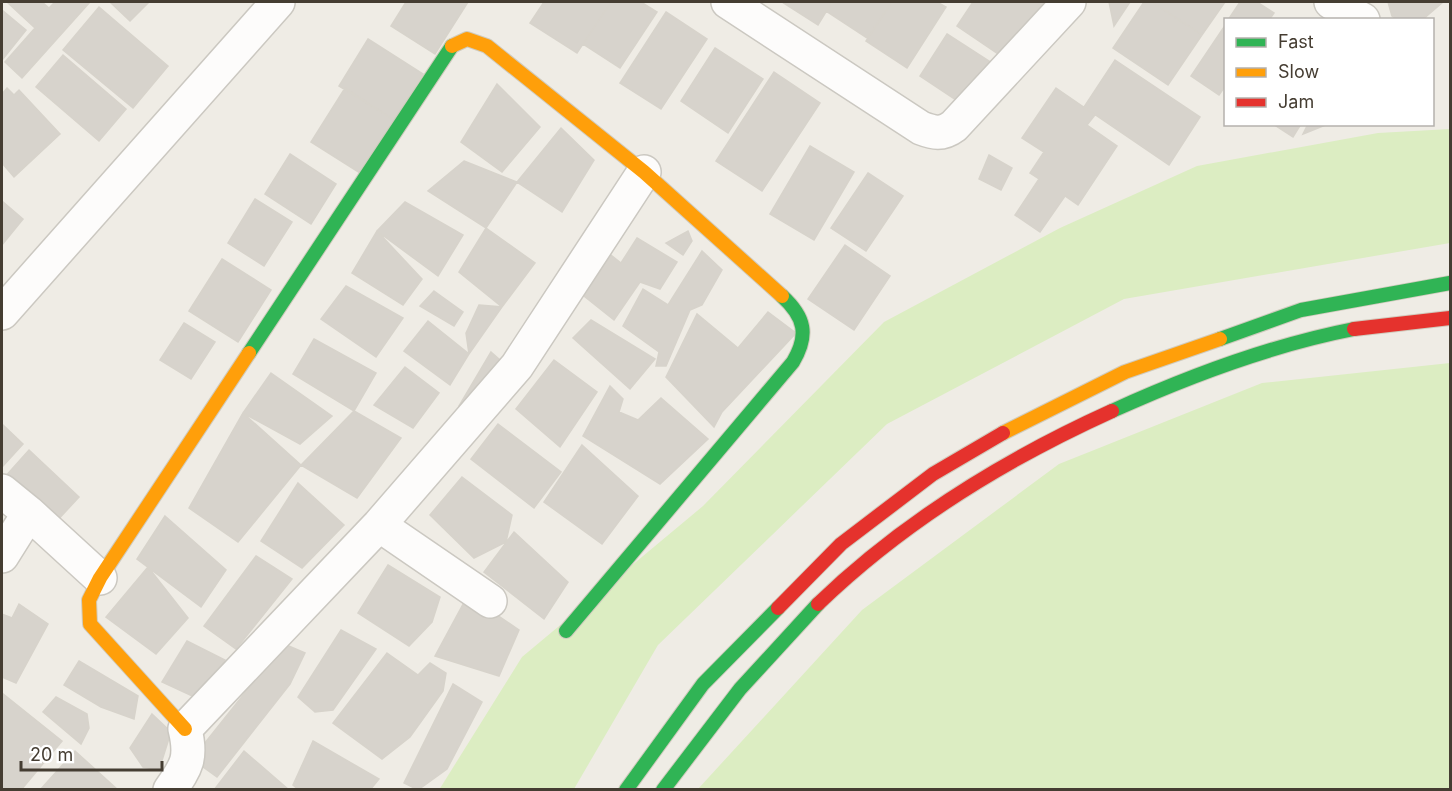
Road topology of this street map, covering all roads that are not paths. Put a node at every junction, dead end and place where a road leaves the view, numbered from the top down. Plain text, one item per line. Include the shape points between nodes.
1 (278, 2) edge
2 (728, 2) edge
3 (1069, 2) edge
4 (1331, 2) edge
5 (1359, 18) edge
6 (644, 172) junction
7 (1450, 283) edge
8 (2, 313) edge
9 (1450, 318) edge
10 (2, 491) edge
11 (29, 513) junction
12 (379, 525) junction
13 (2, 556) edge
14 (100, 578) junction
15 (490, 601) dead end
16 (567, 631) dead end
17 (184, 729) junction
18 (170, 789) edge
19 (626, 789) edge
20 (663, 789) edge

1 - 8 street
2 - 3 street via 921,128 938,133 954,126
4 - 5 street
6 - 12 street via 517,366
6 - 14 main road via 487,46 470,38 453,43
6 - 16 main road via 798,311 804,336 798,355 786,371
7 - 19 main road via 1301,310 1156,360 1017,424 933,474 841,544 703,684
9 - 20 main road via 1360,328 1193,376 1079,425 994,470 916,522 826,597 716,717
10 - 11 street
11 - 13 street
11 - 14 street
12 - 15 street
12 - 17 street
14 - 17 main road via 89,600 90,624
17 - 18 street via 189,748 186,768

